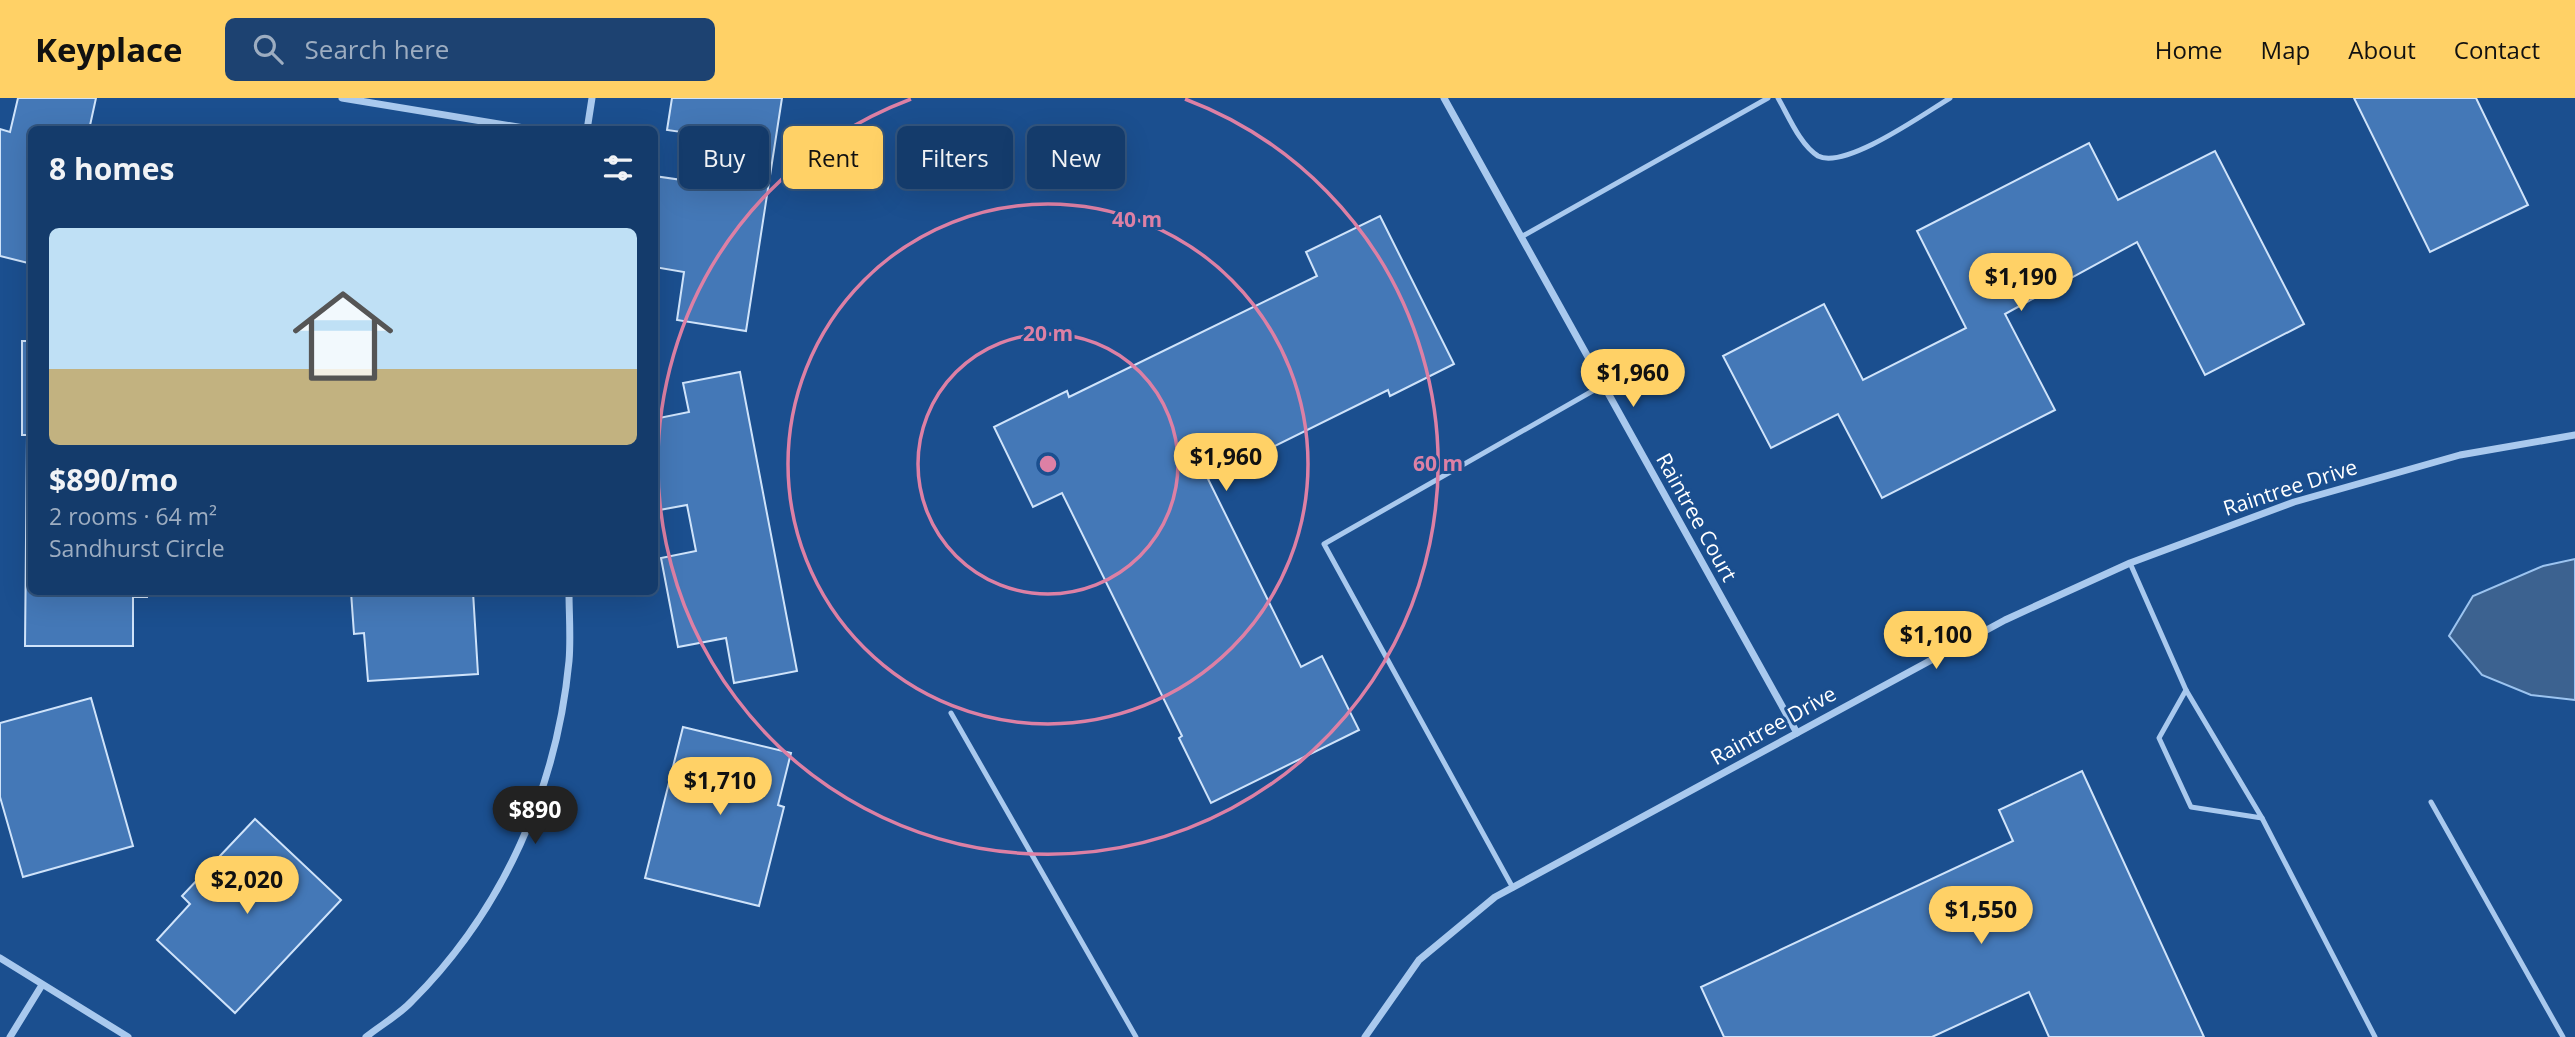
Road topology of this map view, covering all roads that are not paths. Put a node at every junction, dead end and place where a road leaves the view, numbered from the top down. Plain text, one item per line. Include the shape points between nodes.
1 (342, 98) edge
2 (592, 98) edge
3 (1444, 98) edge
4 (1768, 98) edge
5 (1777, 98) edge
6 (1950, 98) edge
7 (1941, 100) edge
8 (512, 126) edge
9 (588, 126) edge
10 (1521, 237) junction
11 (1603, 385) junction
12 (2575, 435) edge
13 (2130, 563) junction
14 (569, 595) edge
15 (2186, 690) junction
16 (951, 713) dead end
17 (1797, 733) junction
18 (2431, 802) dead end
19 (2262, 818) junction
20 (1513, 888) junction
21 (0, 958) edge
22 (42, 985) junction
23 (10, 1037) edge
24 (128, 1037) edge
25 (366, 1037) edge
26 (1136, 1037) edge
27 (1365, 1037) edge
28 (2375, 1037) edge
29 (2563, 1037) edge

1 - 8 street
2 - 9 street
3 - 10 street, Raintree Court
4 - 10 lane
5 - 7 lane via 1806,144 1819,156 1835,159 1862,150
6 - 7 lane
10 - 11 street, Raintree Court
11 - 17 street, Raintree Court
11 - 20 lane via 1324,544
12 - 13 street, Raintree Drive via 2396,471 2294,502
13 - 15 lane
13 - 17 street, Raintree Drive via 2005,620
14 - 25 street via 569,658 562,717 530,824 472,929 412,1002
15 - 19 lane
15 - 19 lane via 2159,738 2191,807
16 - 26 lane
17 - 20 street, Raintree Drive
18 - 29 lane
19 - 28 lane
20 - 27 street, Raintree Drive via 1495,897 1419,960
21 - 22 street
22 - 23 street
22 - 24 street

